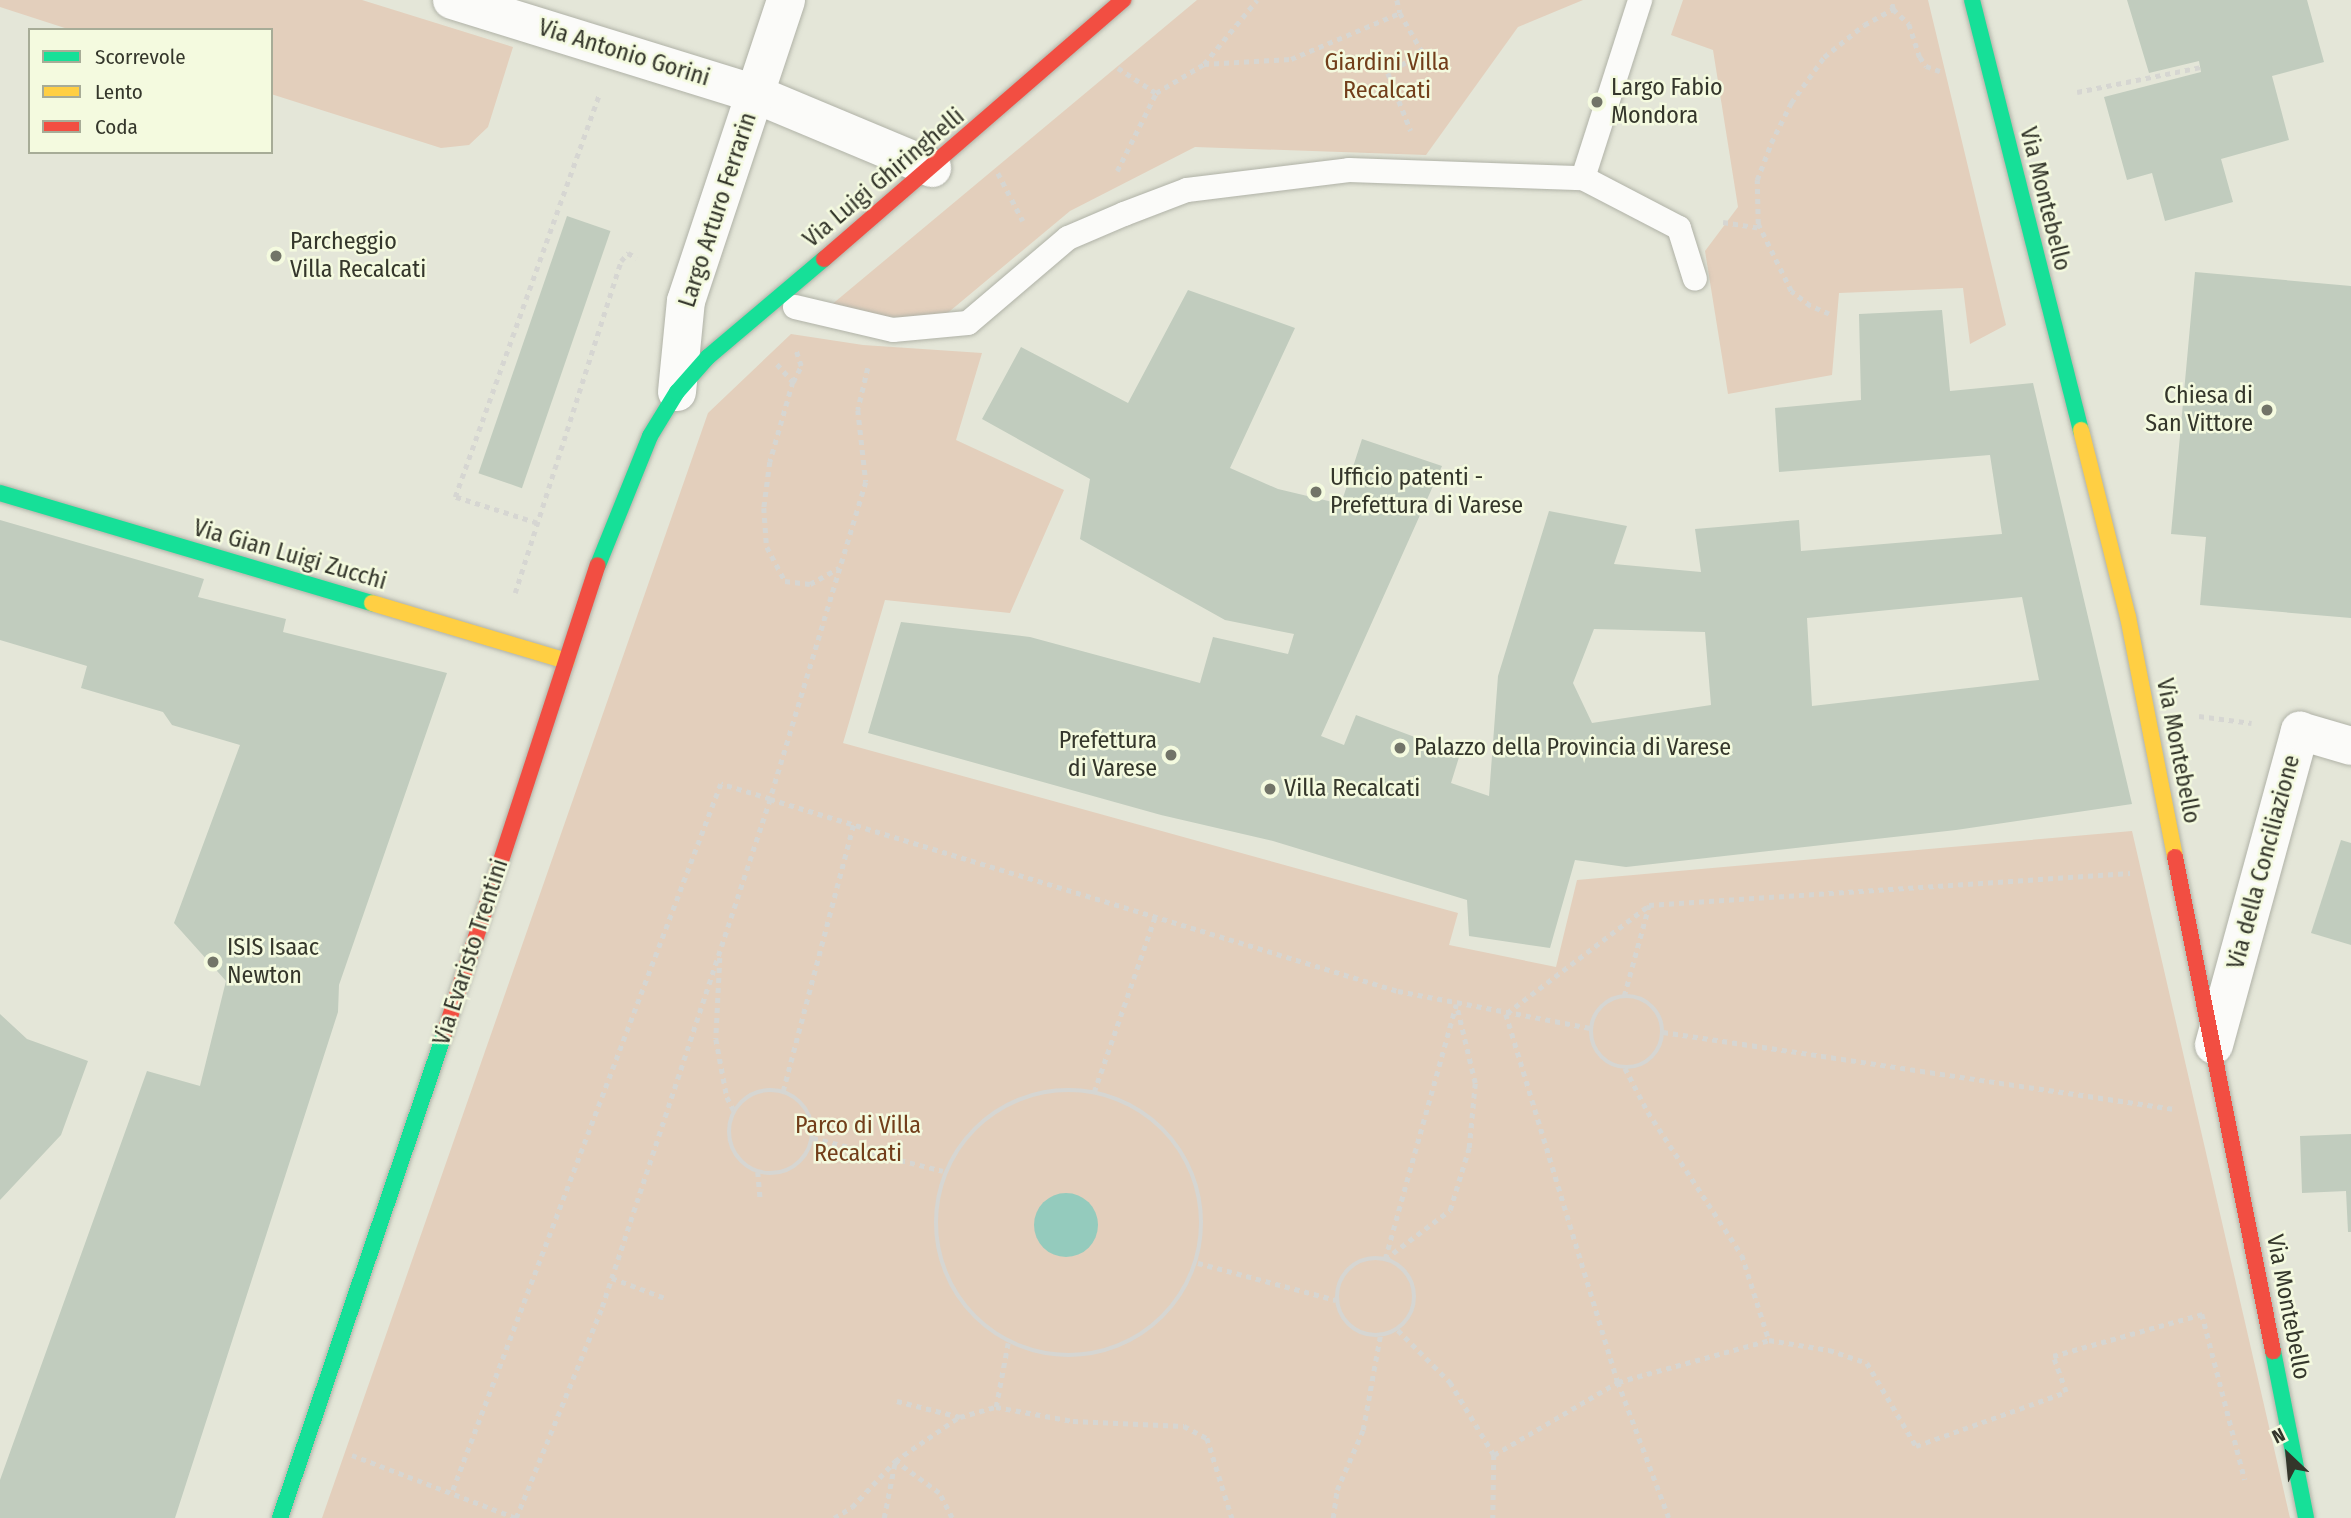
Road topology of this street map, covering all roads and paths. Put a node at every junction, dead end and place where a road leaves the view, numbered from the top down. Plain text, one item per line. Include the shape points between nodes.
1 (452, 0) edge
2 (786, 0) edge
3 (1123, 0) edge
4 (1257, 0) edge
5 (1397, 0) edge
6 (1640, 0) edge
7 (1891, 0) edge
8 (1972, 0) edge
9 (1893, 9) junction
10 (1400, 13) junction
11 (1110, 62) dead end
12 (1203, 64) junction
13 (2201, 67) dead end
14 (1951, 71) dead end
15 (601, 90) dead end
16 (2077, 92) dead end
17 (1156, 93) junction
18 (755, 94) junction
19 (992, 162) dead end
20 (932, 168) junction
21 (1428, 173) junction
22 (1583, 178) junction
23 (1715, 221) dead end
24 (1103, 224) junction
25 (1760, 228) junction
26 (637, 258) dead end
27 (1043, 259) junction
28 (1695, 279) dead end
29 (795, 307) dead end
30 (1829, 314) dead end
31 (893, 330) junction
32 (775, 362) dead end
33 (677, 392) junction
34 (0, 493) edge
35 (537, 523) junction
36 (839, 568) junction
37 (500, 641) junction
38 (567, 661) junction
39 (2351, 746) edge
40 (770, 799) junction
41 (854, 824) junction
42 (2179, 869) junction
43 (1649, 905) junction
44 (1155, 917) junction
45 (720, 950) junction
46 (1623, 996) junction
47 (1456, 1004) junction
48 (1506, 1014) junction
49 (1591, 1028) junction
50 (1663, 1032) junction
51 (2214, 1045) junction
52 (1625, 1068) junction
53 (783, 1091) junction
54 (1094, 1092) junction
55 (734, 1112) junction
56 (2228, 1117) junction
57 (813, 1138) junction
58 (943, 1171) junction
59 (758, 1172) junction
60 (760, 1197) dead end
61 (1385, 1259) junction
62 (1198, 1263) junction
63 (612, 1278) junction
64 (665, 1298) dead end
65 (1336, 1300) junction
66 (1398, 1330) junction
67 (1380, 1336) junction
68 (1769, 1340) junction
69 (1008, 1343) junction
70 (1618, 1382) junction
71 (897, 1401) dead end
72 (996, 1407) junction
73 (960, 1417) junction
74 (349, 1454) dead end
75 (1494, 1455) junction
76 (895, 1461) junction
77 (452, 1493) junction
78 (2248, 1493) dead end
79 (280, 1518) edge
80 (834, 1518) edge
81 (884, 1518) edge
82 (952, 1518) edge
83 (1232, 1518) edge
84 (1333, 1518) edge
85 (1493, 1518) edge
86 (1669, 1518) edge
87 (2306, 1518) edge

1 - 18 street, Via Antonio Gorini
2 - 18 street
3 - 20 street, Via Luigi Ghiringhelli
4 - 12 path
5 - 10 path
6 - 22 lane
7 - 9 path
8 - 42 street, Via Montebello via 2128,617
9 - 14 path via 1909,24 1926,66
9 - 25 path via 1864,24 1824,58 1791,103 1757,180
10 - 12 path via 1291,59
10 - 21 path via 1423,53 1388,73
11 - 17 path
12 - 17 path
13 - 16 path
15 - 35 path via 455,498
17 - 24 path via 1101,204
18 - 20 street, Largo Arturo Ferrarin
18 - 33 street, Largo Arturo Ferrarin via 686,300
19 - 27 path
20 - 33 street, Via Luigi Ghiringhelli via 708,357
21 - 22 lane
21 - 24 lane via 1349,170 1187,190
22 - 28 lane via 1679,228
23 - 25 path
24 - 27 lane via 1068,238
25 - 30 path via 1791,291
26 - 35 path via 628,253 621,261
27 - 31 lane via 968,323
29 - 31 lane
31 - 36 path via 876,348 862,385 858,410 866,482
32 - 36 path via 793,382 770,462 764,508 767,547 785,580 810,584
33 - 38 street, Via Evaristo Trentini via 650,436 590,585
34 - 37 street, Via Gian Luigi Zucchi
35 - 37 path
36 - 40 path
37 - 38 street, Via Gian Luigi Zucchi
38 - 79 street, Via Evaristo Trentini
39 - 51 street, Via della Conciliazione via 2300,731
40 - 41 path
40 - 45 path
40 - 77 path via 721,785
41 - 44 path
41 - 53 path
42 - 43 path
42 - 51 street, Via Montebello
43 - 46 path
43 - 48 path
44 - 47 path via 1398,991
44 - 54 path
45 - 55 path via 716,1039
45 - 63 path
46 - 49 path via 1601,1006
46 - 50 path via 1636,998 1656,1011
47 - 48 path
47 - 61 path
47 - 61 path via 1475,1083 1469,1147 1450,1210
48 - 49 path
48 - 70 path
49 - 52 path via 1596,1051 1604,1060
50 - 52 path via 1661,1044 1647,1062
50 - 56 path
51 - 56 street, Via Montebello
52 - 68 path via 1647,1112 1742,1255
53 - 55 path via 757,1091
53 - 57 path via 803,1103
54 - 58 path via 1046,1092 1000,1109 964,1141
54 - 62 path via 1140,1111 1184,1154 1199,1189 1203,1226
55 - 59 path via 728,1133 731,1146 746,1166
56 - 87 street, Via Montebello
57 - 58 path
57 - 59 path via 809,1152 788,1171
58 - 69 path via 935,1225 942,1266 961,1304
59 - 60 path
61 - 65 path via 1373,1258 1350,1267 1342,1276
61 - 66 path via 1406,1273 1415,1297 1413,1309
62 - 65 path
62 - 69 path via 1179,1301 1149,1331 1112,1351 1070,1357 1029,1352
63 - 64 path
63 - 77 path via 516,1518
65 - 67 path via 1345,1322 1354,1330
66 - 67 path
66 - 75 path via 1450,1382
67 - 84 path via 1363,1430 1337,1490
68 - 70 path
68 - 78 path via 1829,1350 1867,1363 1916,1446 2067,1392 2053,1356 2202,1314
69 - 72 path
70 - 75 path
70 - 86 path
71 - 73 path
72 - 73 path
72 - 83 path via 1073,1421 1184,1426 1207,1438
73 - 76 path
74 - 77 path
75 - 85 path
76 - 80 path via 852,1507
76 - 81 path
76 - 82 path via 939,1493

